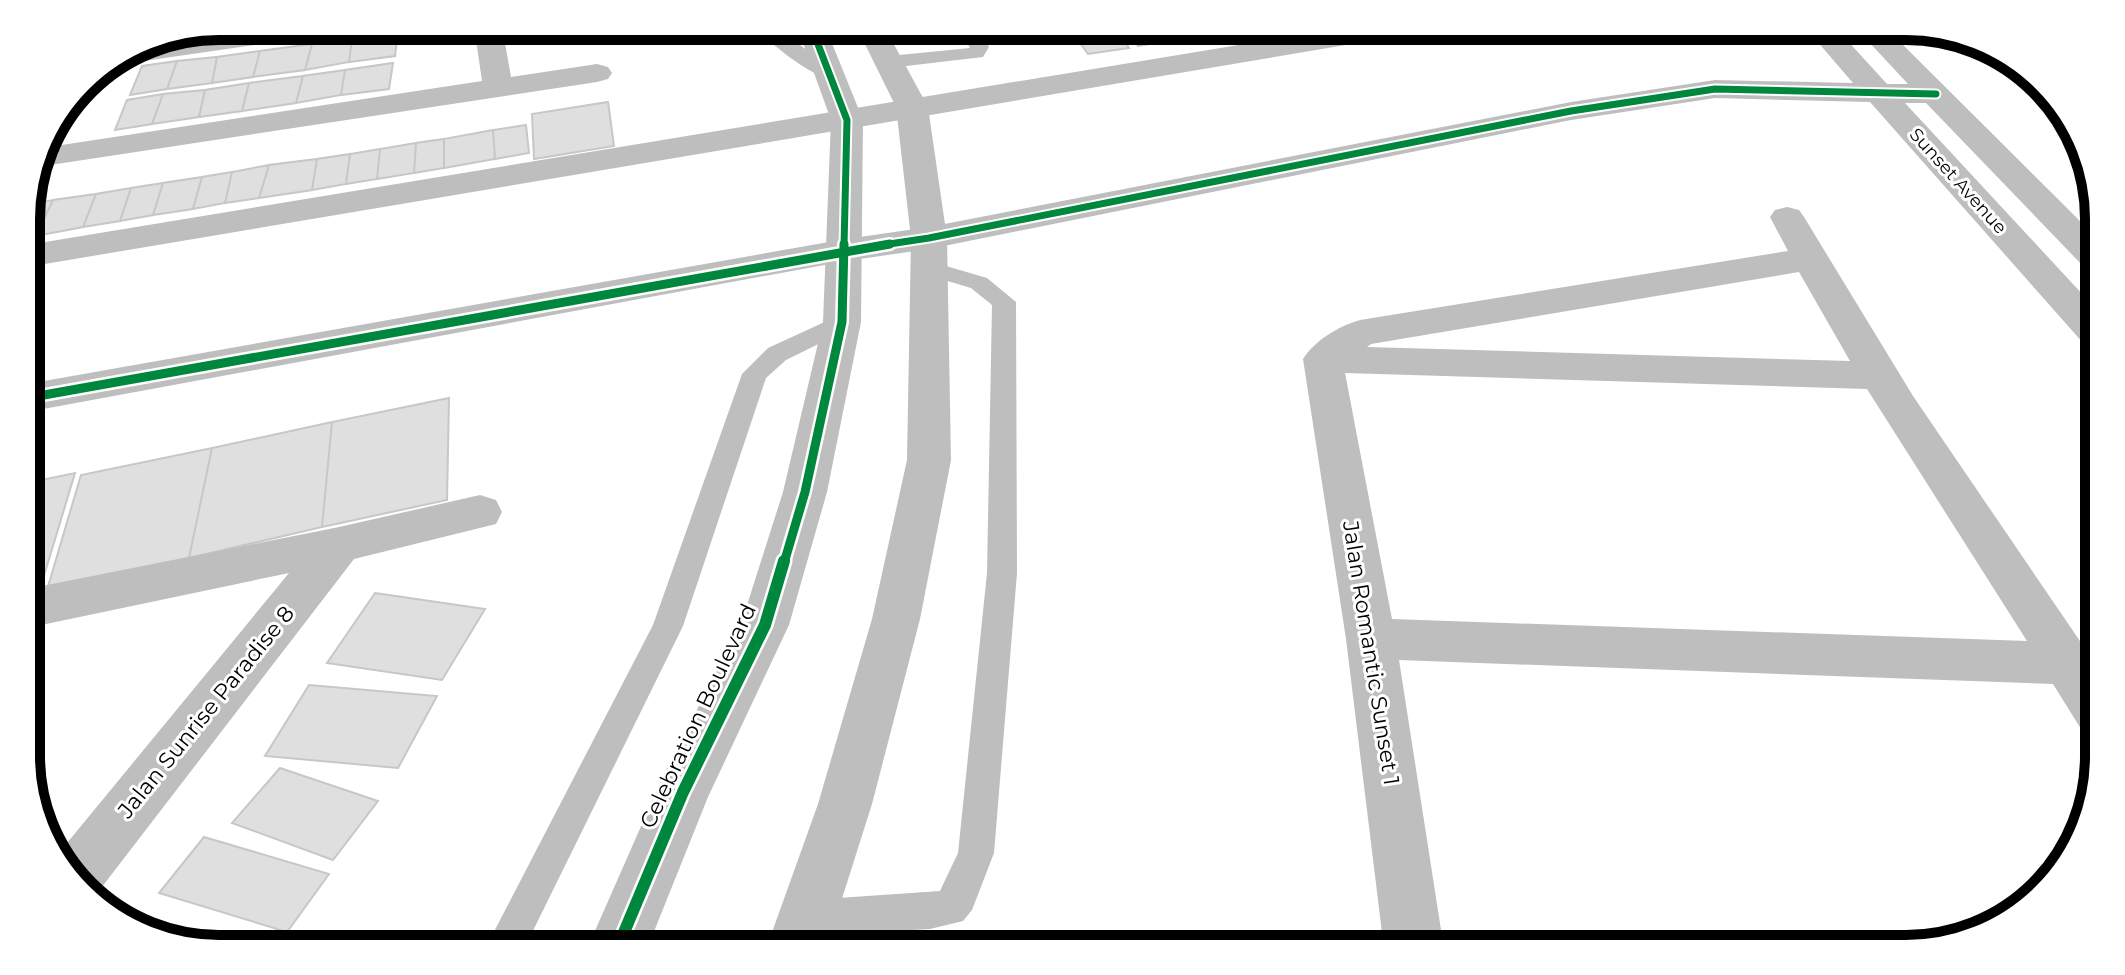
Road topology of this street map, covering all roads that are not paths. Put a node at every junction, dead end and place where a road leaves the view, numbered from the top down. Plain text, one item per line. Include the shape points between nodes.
1 (227, 40) edge
2 (490, 40) edge
3 (778, 40) edge
4 (817, 40) edge
5 (976, 40) edge
6 (1320, 40) edge
7 (1830, 40) edge
8 (1882, 40) edge
9 (880, 44) edge
10 (164, 49) edge
11 (597, 73) dead end
12 (831, 75) junction
13 (498, 87) junction
14 (1876, 91) junction
15 (1936, 94) junction
16 (912, 107) junction
17 (847, 120) junction
18 (52, 156) edge
19 (1787, 217) dead end
20 (2085, 247) edge
21 (846, 250) junction
22 (929, 253) junction
23 (40, 254) edge
24 (1809, 259) junction
25 (2085, 321) edge
26 (842, 322) junction
27 (1323, 359) junction
28 (1881, 376) junction
29 (40, 396) edge
30 (480, 512) dead end
31 (339, 545) junction
32 (40, 606) edge
33 (1371, 639) junction
34 (2068, 663) junction
35 (2085, 690) edge
36 (81, 869) edge
37 (803, 933) edge
38 (511, 935) edge
39 (623, 935) edge
40 (1412, 935) edge

1 - 10 street
2 - 13 street
3 - 12 lane
4 - 12 street, Celebration Boulevard
5 - 9 lane via 980,47 976,53
6 - 16 street
7 - 14 street, Sunset Avenue
8 - 15 street, Sunset Avenue
9 - 16 street
11 - 13 street
12 - 17 street, Celebration Boulevard
13 - 18 street
14 - 15 street
14 - 22 street via 1715,89 1571,111
14 - 25 street, Sunset Avenue
15 - 20 street, Sunset Avenue
16 - 17 street
16 - 22 street
17 - 21 street, Celebration Boulevard
17 - 23 street
19 - 24 street
21 - 22 street
21 - 26 street, Celebration Boulevard
21 - 29 street
22 - 37 street via 929,460 896,619
22 - 37 lane via 1004,302 1002,573 976,853 950,908
24 - 27 street via 1360,333
24 - 28 street
26 - 38 lane via 777,354 755,374 668,626
26 - 39 street, Celebration Boulevard via 805,492 765,625 683,792
27 - 28 street
27 - 33 street, Jalan Romantic Sunset 1
28 - 34 street
30 - 31 street
31 - 32 street
31 - 36 street, Jalan Sunrise Paradise 8
33 - 34 street
33 - 40 street, Jalan Romantic Sunset 1
34 - 35 street

